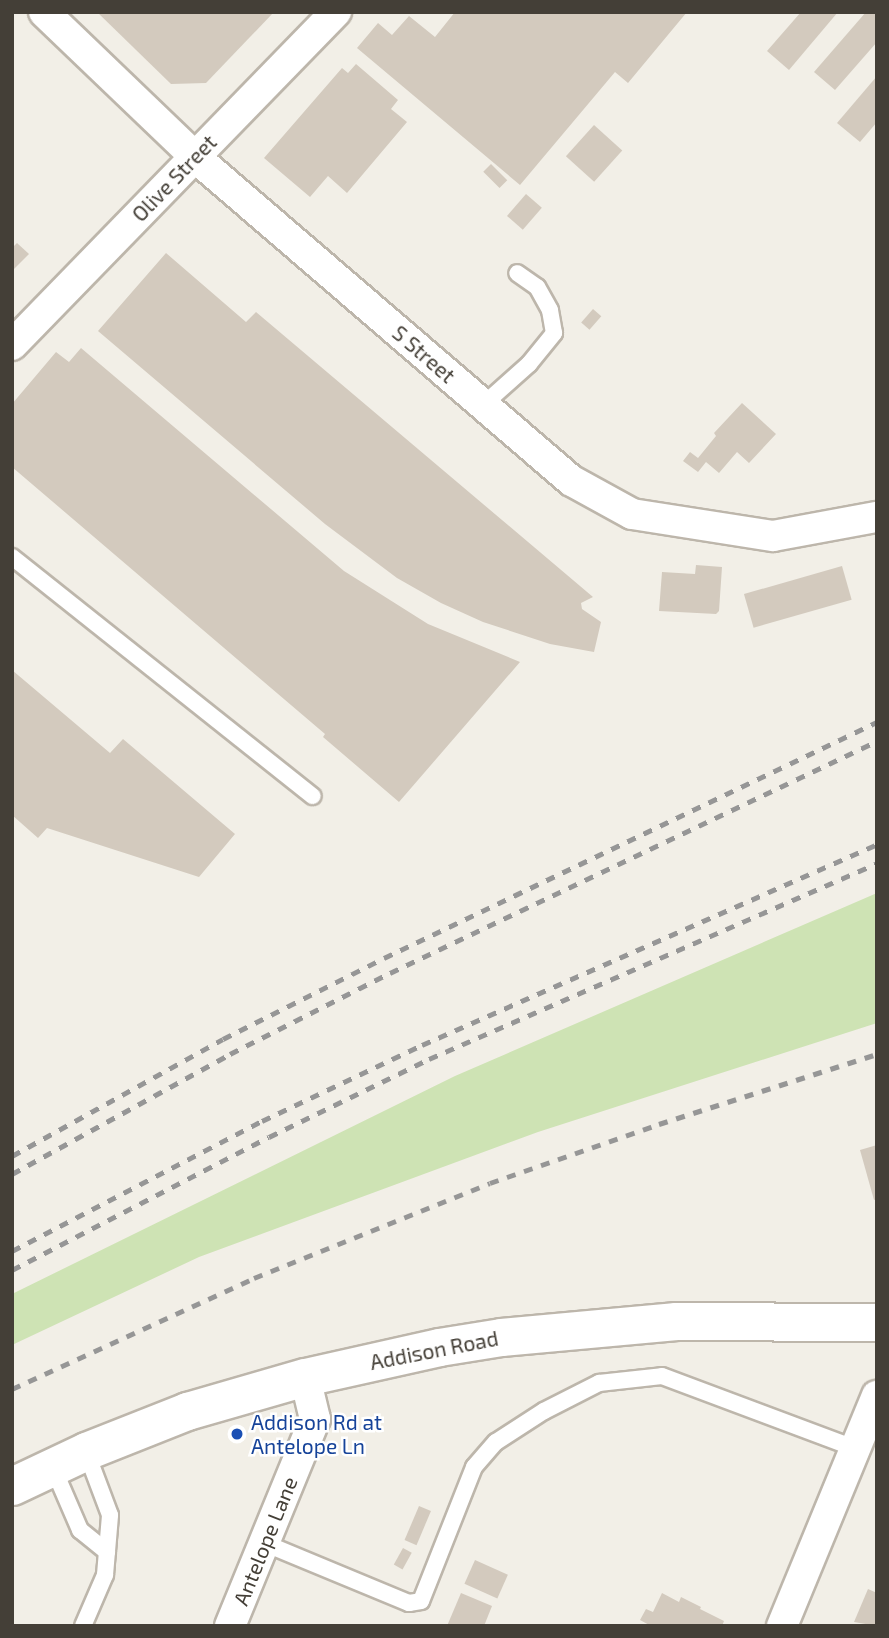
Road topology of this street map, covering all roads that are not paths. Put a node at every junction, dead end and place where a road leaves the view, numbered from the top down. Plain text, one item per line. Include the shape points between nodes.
1 (44, 12) edge
2 (336, 12) edge
3 (195, 157) junction
4 (517, 273) dead end
5 (12, 345) edge
6 (483, 405) junction
7 (877, 517) edge
8 (12, 556) edge
9 (312, 796) dead end
10 (877, 1322) edge
11 (305, 1377) junction
12 (877, 1396) edge
13 (855, 1448) junction
14 (86, 1451) junction
15 (52, 1465) junction
16 (12, 1486) edge
17 (264, 1543) junction
18 (107, 1552) junction
19 (83, 1626) edge
20 (230, 1626) edge
21 (782, 1626) edge

1 - 3 street, S Street
2 - 3 street, Olive Street
3 - 5 street, Olive Street
3 - 6 street, S Street
4 - 6 lane via 537,286 550,310 554,333 529,364
6 - 7 street, S Street via 572,481 632,514 773,537
8 - 9 lane
10 - 11 street, Addison Road via 690,1321 584,1328 439,1346
11 - 14 street, Addison Road via 187,1411
11 - 17 street, Antelope Lane via 315,1419
12 - 13 street
13 - 17 lane via 662,1376 598,1383 496,1442 474,1467 421,1601 409,1603
13 - 21 street
14 - 15 street, Addison Road
14 - 18 lane via 110,1515
15 - 16 street, Addison Road
15 - 18 lane via 80,1530
17 - 20 street, Antelope Lane
18 - 19 lane via 105,1575

